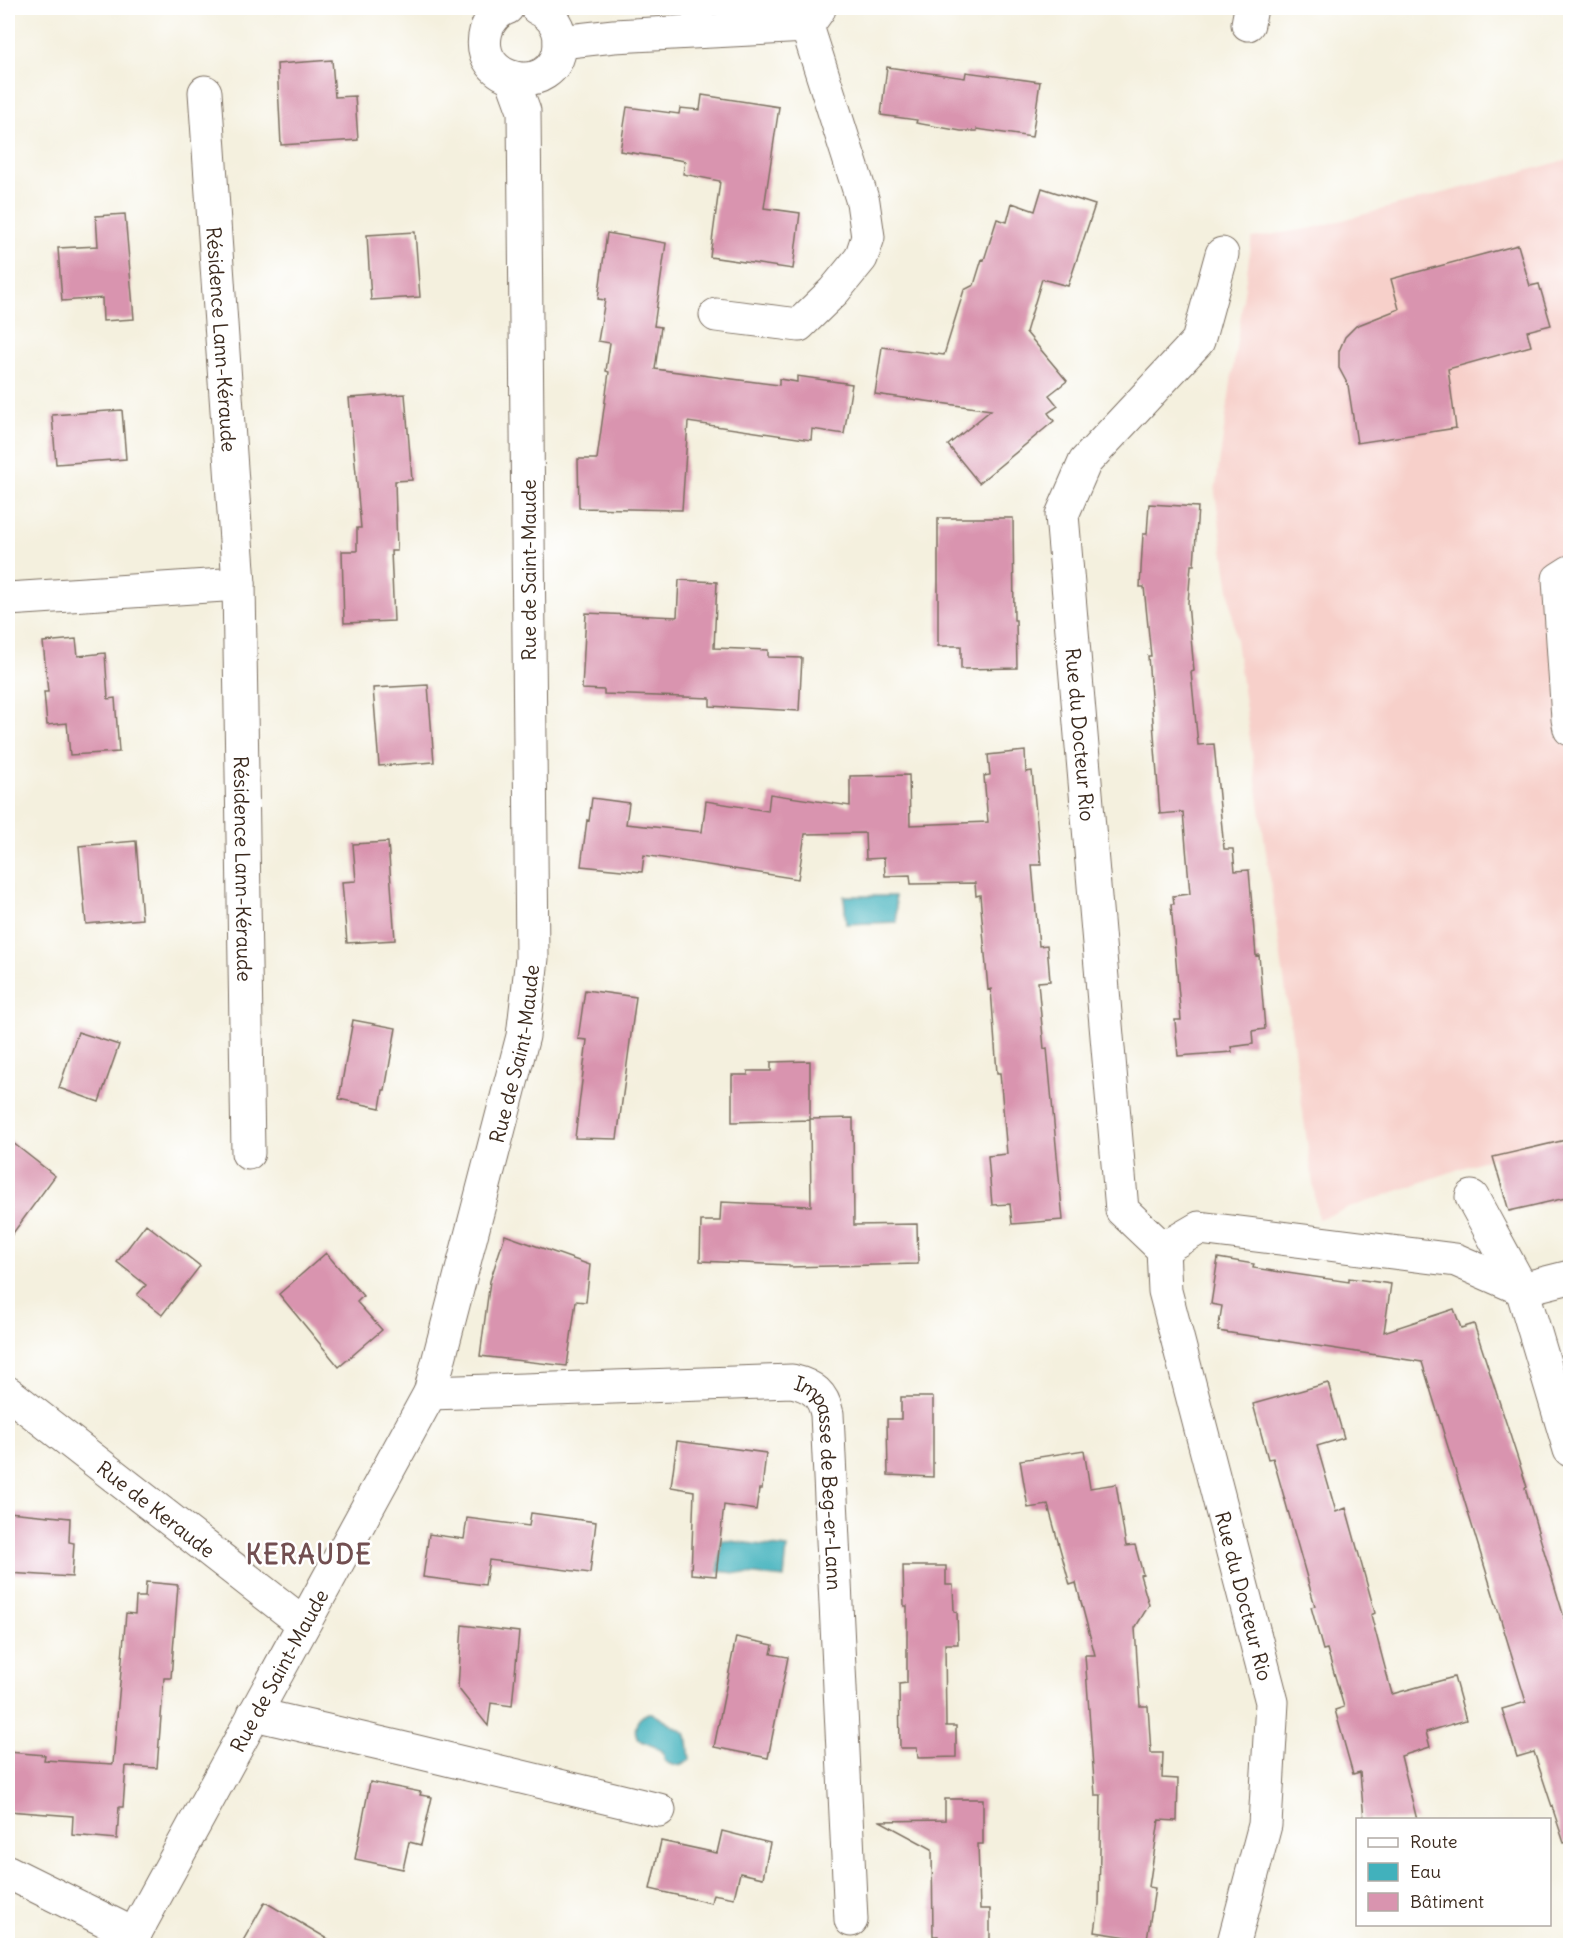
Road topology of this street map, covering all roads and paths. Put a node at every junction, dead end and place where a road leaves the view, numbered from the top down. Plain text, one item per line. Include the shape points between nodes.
1 (504, 8) edge
2 (537, 8) edge
3 (813, 17) edge
4 (560, 42) junction
5 (512, 78) junction
6 (205, 92) dead end
7 (1222, 254) dead end
8 (716, 315) dead end
9 (1570, 572) edge
10 (239, 584) junction
11 (8, 600) edge
12 (1570, 729) edge
13 (248, 1153) dead end
14 (1472, 1197) dead end
15 (1163, 1249) junction
16 (1570, 1277) edge
17 (1522, 1289) junction
18 (430, 1393) junction
19 (8, 1394) edge
20 (1570, 1450) edge
21 (303, 1623) junction
22 (254, 1714) junction
23 (659, 1810) dead end
24 (8, 1872) edge
25 (851, 1920) dead end
26 (131, 1940) edge
27 (1233, 1946) edge

1 - 5 street via 493,18 484,41 492,64
2 - 4 street via 554,21
3 - 4 street
3 - 8 street via 863,202 868,237 861,258 799,325
4 - 5 street via 559,54 545,72 524,80
5 - 18 street, Rue de Saint-Maude via 524,111 531,958 523,1036
6 - 10 street, Résidence Lann-Kéraude
7 - 15 street, Rue du Docteur Rio via 1198,341 1085,462 1062,515 1122,1210
9 - 12 street via 1559,579
10 - 11 street
10 - 13 street, Résidence Lann-Kéraude
14 - 17 street
15 - 17 street via 1199,1228 1456,1260
15 - 27 street, Rue du Docteur Rio via 1165,1291 1272,1702 1265,1825
16 - 17 street
17 - 20 street
18 - 21 street, Rue de Saint-Maude
18 - 25 street, Impasse de Beg-er-Lann via 792,1381 818,1392 827,1414
19 - 21 street, Rue de Keraude
21 - 22 street, Rue de Saint-Maude
22 - 23 street
22 - 26 street, Rue de Saint-Maude
24 - 26 street

